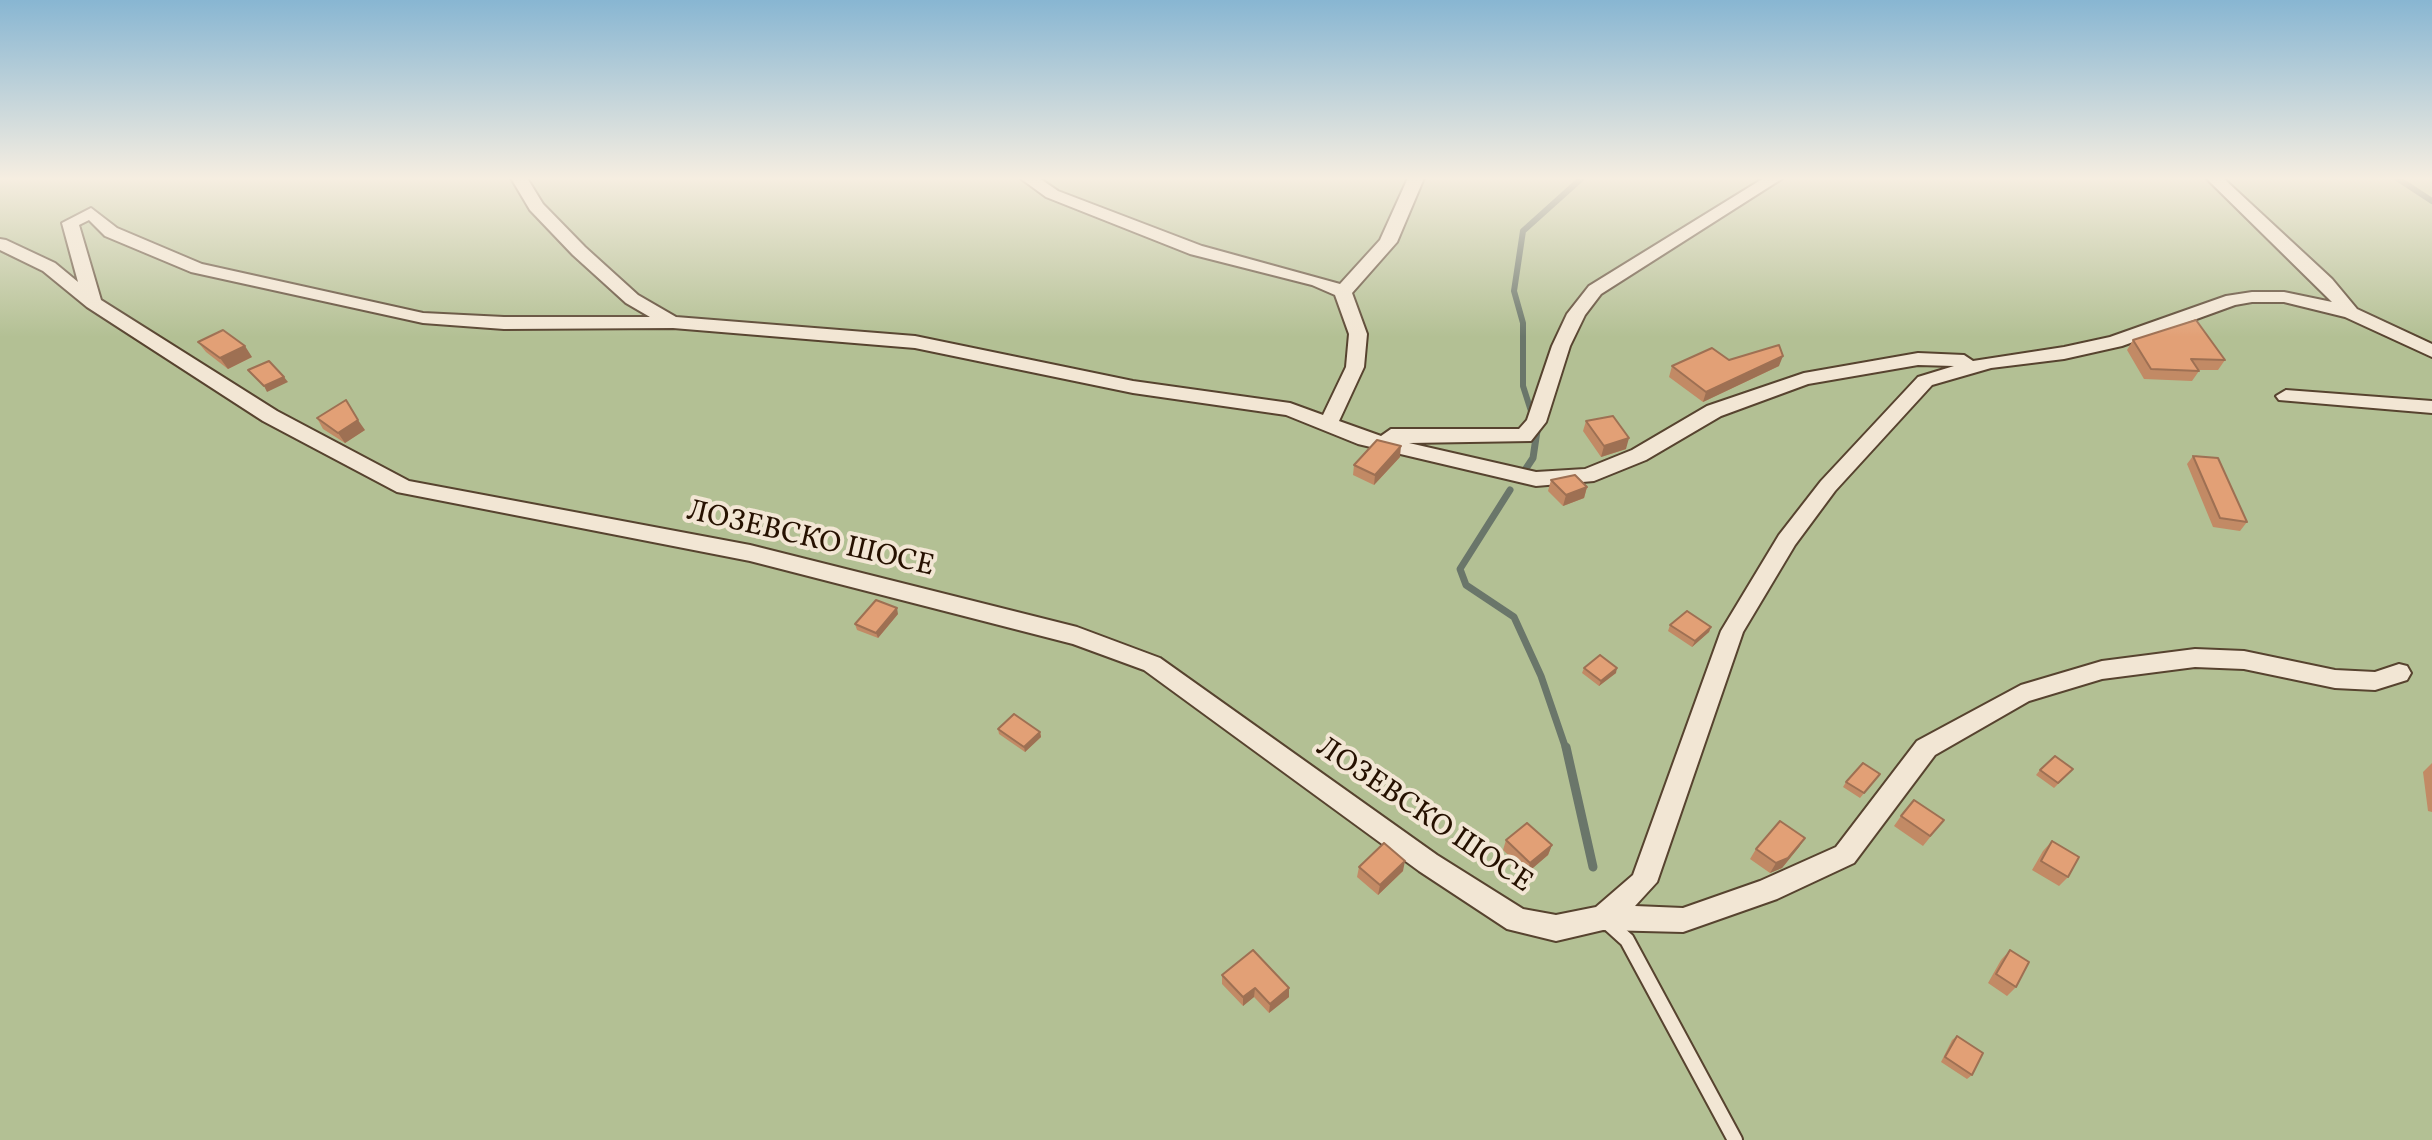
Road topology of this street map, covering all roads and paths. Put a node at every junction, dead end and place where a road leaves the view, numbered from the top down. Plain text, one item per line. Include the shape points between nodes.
1 (72, 231) edge
2 (110, 231) edge
3 (560, 231) edge
4 (1148, 231) edge
5 (1393, 231) edge
6 (1690, 231) edge
7 (2271, 231) edge
8 (0, 244) edge
9 (1343, 292) junction
10 (93, 303) junction
11 (2351, 313) junction
12 (673, 322) junction
13 (2432, 351) edge
14 (1990, 362) junction
15 (2286, 396) dead end
16 (2432, 407) edge
17 (1329, 422) junction
18 (1365, 439) junction
19 (2399, 673) dead end
20 (1603, 918) junction
21 (1735, 1140) edge

1 - 10 street
2 - 12 street via 197,268 423,318
3 - 12 street via 632,299
4 - 9 street
5 - 9 street
6 - 18 street via 1595,290 1576,314 1536,422 1524,436
7 - 11 street
8 - 10 street, ЛОЗЕВСКО ШОСЕ via 49,267
9 - 17 street via 1358,334 1355,367
10 - 20 street, ЛОЗЕВСКО ШОСЕ via 270,416 404,487 750,553 1077,636 1139,659 1517,920 1556,928
11 - 13 street, ЛОЗЕВСКО ШОСЕ
11 - 14 street, ЛОЗЕВСКО ШОСЕ via 2284,297 2252,297 2115,342
12 - 17 street via 915,342 1133,387 1290,409
14 - 18 street via 1918,359 1804,379 1714,411 1639,455 1587,476 1536,479
14 - 20 street, ЛОЗЕВСКО ШОСЕ via 1925,381 1866,442 1787,540 1732,631 1644,882
15 - 16 street
17 - 18 street
19 - 20 street via 2375,681 2335,679 2244,660 2195,658 2102,670 2021,694 1926,748 1845,855 1767,891 1683,920
20 - 21 lane via 1627,940

